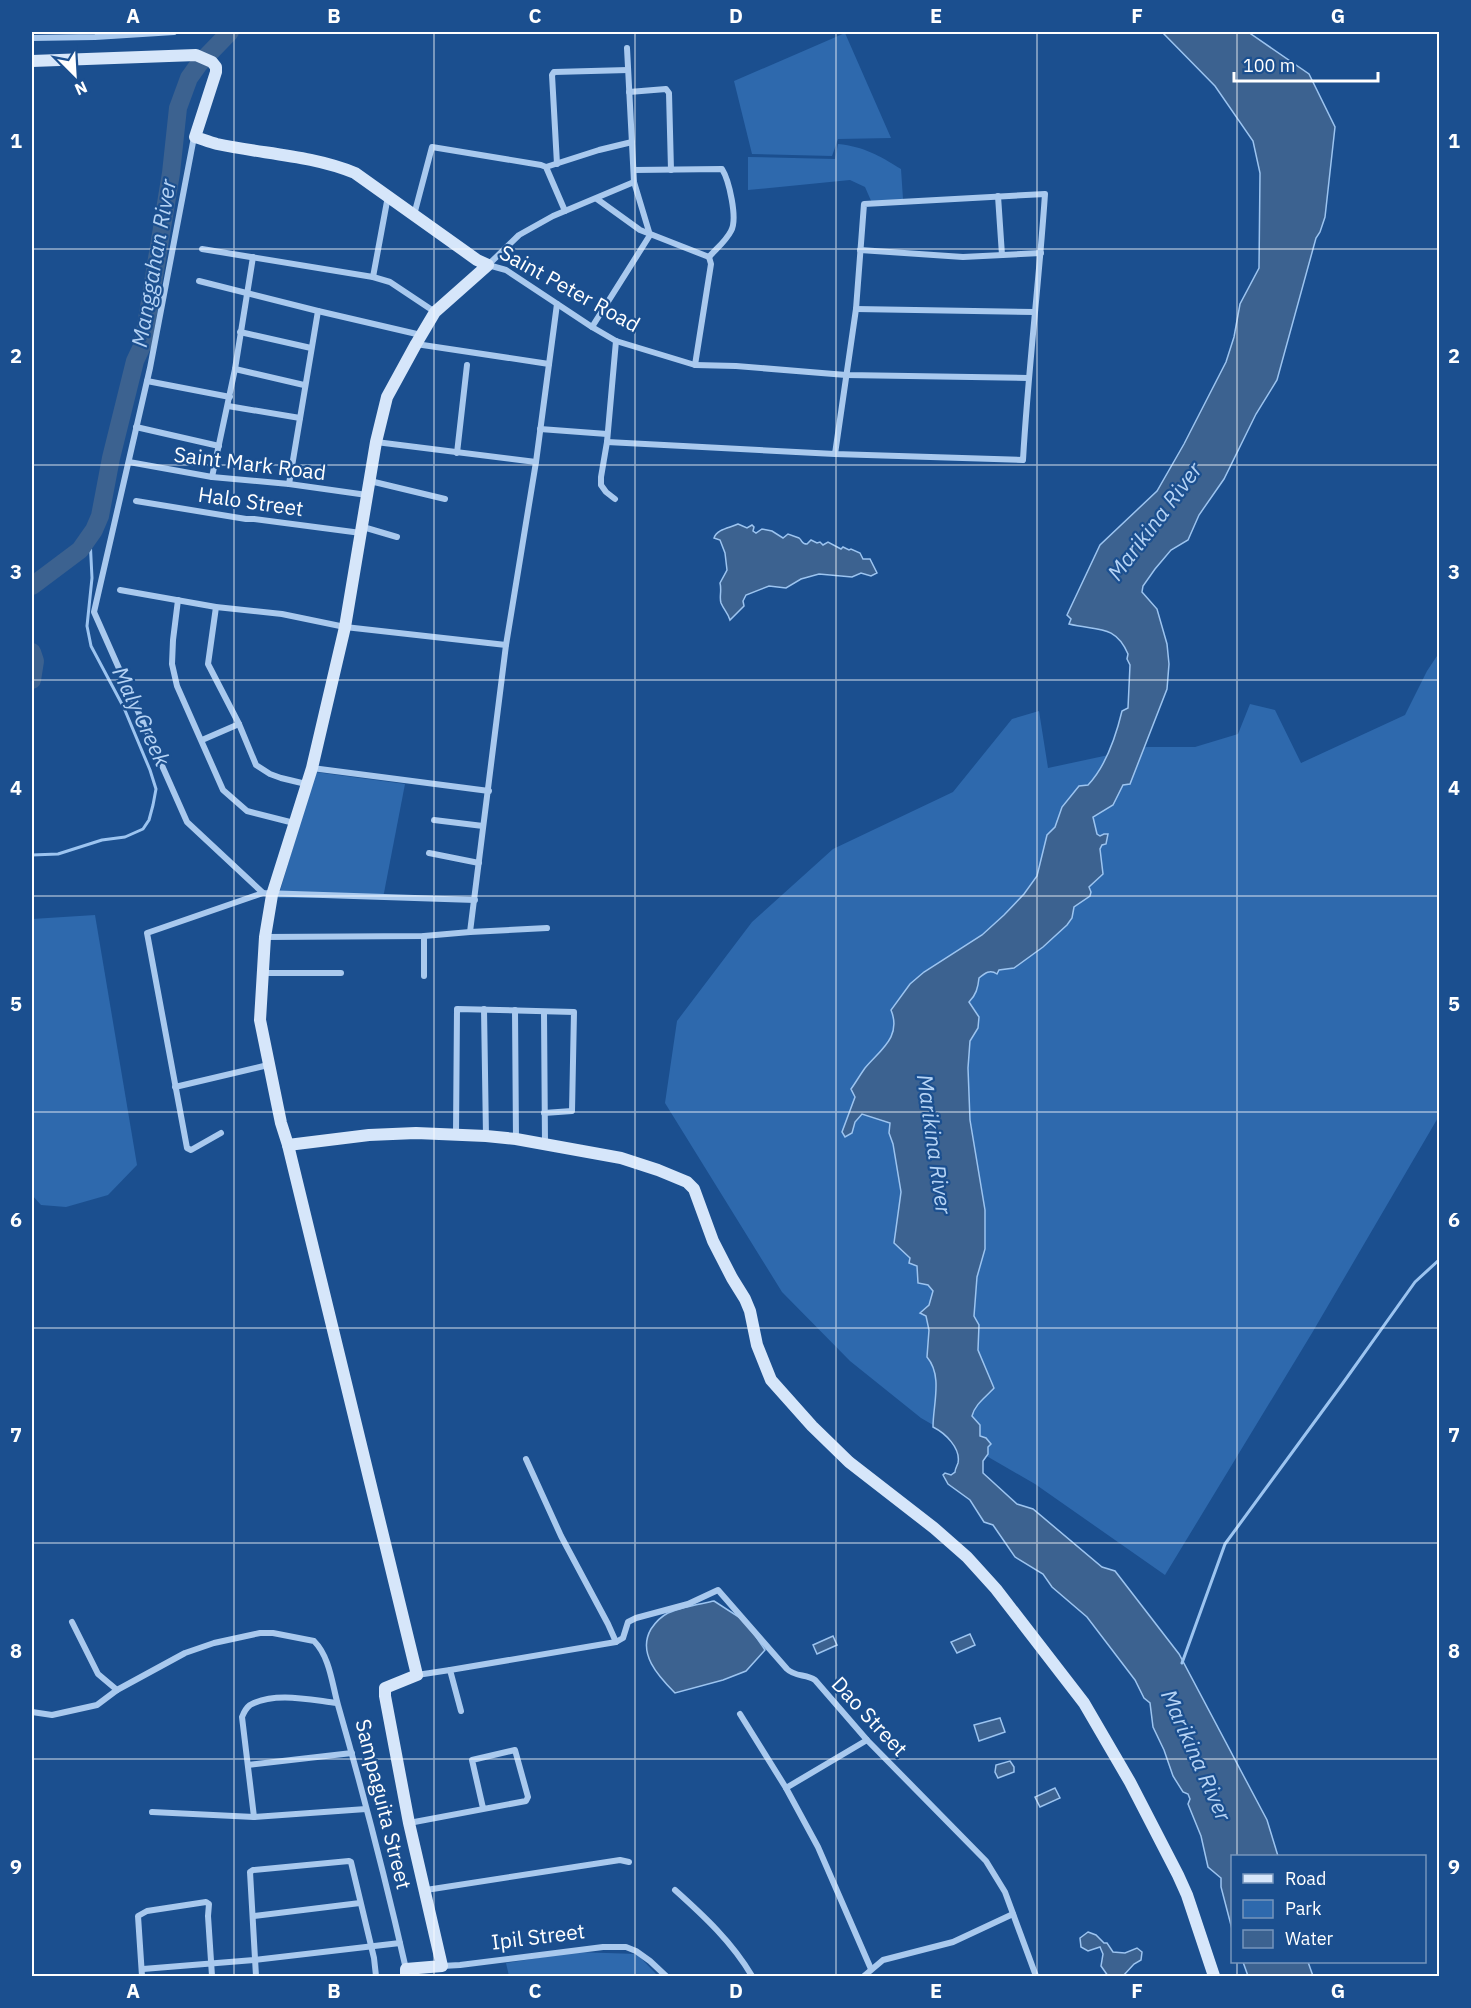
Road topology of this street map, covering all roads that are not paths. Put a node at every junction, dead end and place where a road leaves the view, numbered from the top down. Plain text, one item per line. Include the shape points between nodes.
1 (138, 32) edge
2 (174, 32) edge
3 (54, 34) edge
4 (95, 34) edge
5 (32, 38) edge
6 (627, 48) dead end
7 (32, 61) edge
8 (628, 70) junction
9 (629, 92) junction
10 (195, 137) junction
11 (632, 142) junction
12 (557, 164) junction
13 (546, 167) junction
14 (634, 170) junction
15 (671, 170) junction
16 (634, 182) junction
17 (388, 196) junction
18 (998, 196) junction
19 (597, 199) junction
20 (565, 211) junction
21 (414, 215) junction
22 (650, 236) junction
23 (202, 249) dead end
24 (860, 250) junction
25 (1041, 253) junction
26 (1002, 255) junction
27 (253, 257) junction
28 (709, 257) junction
29 (488, 265) junction
30 (373, 277) junction
31 (199, 281) dead end
32 (248, 294) junction
33 (557, 304) junction
34 (856, 309) junction
35 (318, 311) junction
36 (435, 312) junction
37 (1034, 312) junction
38 (592, 327) junction
39 (240, 332) junction
40 (418, 339) junction
41 (615, 341) junction
42 (311, 348) junction
43 (549, 364) junction
44 (467, 365) dead end
45 (695, 365) junction
46 (235, 369) junction
47 (846, 375) junction
48 (1028, 378) junction
49 (147, 381) junction
50 (304, 385) junction
51 (230, 397) junction
52 (228, 406) junction
53 (300, 418) junction
54 (136, 427) junction
55 (540, 429) junction
56 (607, 434) junction
57 (376, 442) junction
58 (607, 442) junction
59 (219, 446) junction
60 (457, 453) junction
61 (836, 454) junction
62 (129, 462) junction
63 (536, 462) junction
64 (212, 477) junction
65 (369, 481) junction
66 (289, 484) junction
67 (367, 495) junction
68 (445, 499) dead end
69 (615, 499) dead end
70 (136, 501) dead end
71 (362, 530) junction
72 (397, 537) dead end
73 (120, 590) dead end
74 (178, 600) junction
75 (216, 607) junction
76 (345, 627) junction
77 (506, 645) junction
78 (239, 724) junction
79 (202, 740) junction
80 (312, 768) junction
81 (306, 784) junction
82 (489, 791) junction
83 (434, 819) dead end
84 (295, 823) junction
85 (483, 826) junction
86 (429, 853) dead end
87 (479, 862) junction
88 (268, 894) junction
89 (475, 900) junction
90 (547, 928) dead end
91 (470, 932) junction
92 (424, 936) junction
93 (265, 937) junction
94 (263, 973) junction
95 (341, 973) dead end
96 (424, 976) dead end
97 (484, 1009) junction
98 (515, 1010) junction
99 (544, 1011) junction
100 (268, 1065) junction
101 (174, 1087) junction
102 (544, 1113) junction
103 (221, 1132) dead end
104 (456, 1135) junction
105 (486, 1136) junction
106 (516, 1139) junction
107 (544, 1144) junction
108 (288, 1145) junction
109 (526, 1459) dead end
110 (72, 1622) dead end
111 (616, 1642) junction
112 (450, 1670) junction
113 (417, 1675) junction
114 (117, 1690) junction
115 (337, 1703) junction
116 (461, 1711) dead end
117 (32, 1712) edge
118 (740, 1714) dead end
119 (867, 1740) junction
120 (352, 1753) junction
121 (248, 1765) junction
122 (786, 1788) junction
123 (483, 1808) junction
124 (366, 1809) junction
125 (152, 1812) dead end
126 (254, 1817) junction
127 (409, 1823) junction
128 (629, 1862) dead end
129 (426, 1890) junction
130 (675, 1890) dead end
131 (360, 1903) junction
132 (1013, 1914) junction
133 (254, 1916) junction
134 (400, 1942) junction
135 (371, 1947) junction
136 (254, 1960) junction
137 (211, 1964) junction
138 (442, 1966) junction
139 (871, 1969) junction
140 (143, 1973) edge
141 (406, 1973) edge
142 (212, 1977) edge
143 (256, 1977) edge
144 (376, 1977) edge
145 (666, 1977) edge
146 (752, 1977) edge
147 (864, 1977) edge
148 (1036, 1977) edge
149 (1214, 1977) edge

1 - 2 street
1 - 4 street
3 - 4 street
3 - 5 street
6 - 8 street
7 - 10 street via 196,55 212,62 216,72
8 - 9 street
8 - 12 street via 554,72
9 - 11 street
9 - 15 street via 666,89 669,93
10 - 17 street, Saint Peter Road via 339,166
10 - 49 street
11 - 12 street
11 - 14 street
12 - 13 street
13 - 20 street
13 - 21 street via 432,147
14 - 15 street
14 - 16 street
15 - 28 street via 722,169 725,174 733,228
16 - 19 street
16 - 22 street
17 - 21 street, Saint Peter Road
17 - 30 street
18 - 24 street via 864,204
18 - 25 street via 1045,194
18 - 26 street
19 - 20 street
19 - 22 street
20 - 29 street via 519,236
21 - 29 street, Saint Peter Road
22 - 28 street
22 - 38 street
23 - 27 street
24 - 26 street via 963,257
24 - 34 street
25 - 26 street
25 - 37 street
27 - 30 street
27 - 32 street
28 - 45 street
29 - 33 street, Saint Peter Road via 506,270
29 - 36 street
30 - 36 street via 390,282
31 - 32 street
32 - 35 street
32 - 39 street
33 - 38 street, Saint Peter Road
33 - 43 street
34 - 37 street
34 - 47 street
35 - 40 street
35 - 42 street
36 - 40 street
37 - 48 street
38 - 41 street, Saint Peter Road
39 - 42 street
39 - 46 street
40 - 43 street
40 - 57 street via 387,397
41 - 45 street, Saint Peter Road
41 - 56 street
42 - 50 street
43 - 55 street
44 - 60 street
45 - 47 street, Saint Peter Road
46 - 50 street
46 - 51 street
47 - 48 street, Saint Peter Road
47 - 61 street
48 - 61 street via 1023,460
49 - 51 street
49 - 54 street
50 - 53 street
51 - 52 street
52 - 53 street
52 - 59 street
53 - 66 street
54 - 59 street
54 - 62 street
55 - 56 street
55 - 63 street
56 - 58 street
57 - 60 street
57 - 65 street
58 - 61 street
58 - 69 street via 602,485
59 - 64 street
60 - 63 street
62 - 64 street, Saint Mark Road
62 - 88 street via 94,612 187,822
63 - 77 street
64 - 66 street, Saint Mark Road
65 - 67 street
65 - 68 street
66 - 67 street, Saint Mark Road
67 - 71 street
70 - 71 street, Halo Street via 246,519
71 - 72 street, Halo Street
71 - 76 street
73 - 74 street
74 - 75 street
74 - 79 street via 172,664 177,686
75 - 76 street via 282,614
75 - 78 street via 208,664
76 - 77 street
76 - 80 street
77 - 82 street
78 - 79 street
78 - 81 street via 256,765 270,774
79 - 84 street via 223,790 231,798 248,811
80 - 81 street
80 - 82 street
81 - 84 street
82 - 85 street
83 - 85 street
84 - 88 street
85 - 87 street
86 - 87 street
87 - 89 street
88 - 89 street
88 - 93 street
88 - 101 street via 147,933
89 - 91 street
90 - 91 street
91 - 92 street
92 - 93 street
92 - 96 street
93 - 94 street
94 - 95 street
94 - 100 street via 260,1020
97 - 98 street
97 - 104 street via 457,1009
97 - 105 street
98 - 99 street
98 - 106 street
99 - 102 street
99 - 102 street via 574,1012 572,1111
100 - 101 street
100 - 108 street
101 - 103 street via 188,1149
102 - 107 street
104 - 105 street
104 - 108 street via 369,1135
105 - 106 street
106 - 107 street
107 - 149 street via 621,1158 687,1182 694,1189 710,1233 747,1305 771,1380 849,1462 967,1557 1084,1703 1178,1875
108 - 113 street
109 - 111 street
110 - 114 street via 98,1674
111 - 112 street
111 - 119 street, Dao Street via 622,1638 628,1622 688,1604 718,1590 787,1670 815,1680
112 - 113 street
112 - 116 street
113 - 127 street via 384,1691
114 - 115 street, Sampaguita Street via 185,1653 214,1643 273,1633 317,1643
114 - 117 street via 97,1705 76,1711 52,1715
115 - 120 street, Sampaguita Street
115 - 121 street via 291,1698 248,1706 242,1717
118 - 122 street
119 - 122 street
119 - 132 street, Dao Street via 986,1861
120 - 121 street
120 - 124 street, Sampaguita Street
121 - 126 street
122 - 139 street via 818,1847
123 - 123 street via 472,1760 515,1750 528,1798
123 - 127 street
124 - 126 street
124 - 134 street, Sampaguita Street
125 - 126 street
127 - 129 street
128 - 129 street via 620,1860
129 - 138 street
130 - 146 street via 709,1919
131 - 133 street
131 - 133 street via 350,1862 253,1870 249,1876
131 - 135 street
132 - 139 street via 953,1942 891,1956
132 - 148 street, Dao Street
133 - 136 street
134 - 135 street
134 - 141 street, Sampaguita Street
135 - 136 street
135 - 144 street
136 - 137 street
136 - 143 street
137 - 140 street
137 - 140 street via 206,1902 147,1911 138,1916
137 - 142 street
138 - 141 street, Ipil Street
138 - 145 street, Ipil Street via 626,1947 650,1960
139 - 147 street

